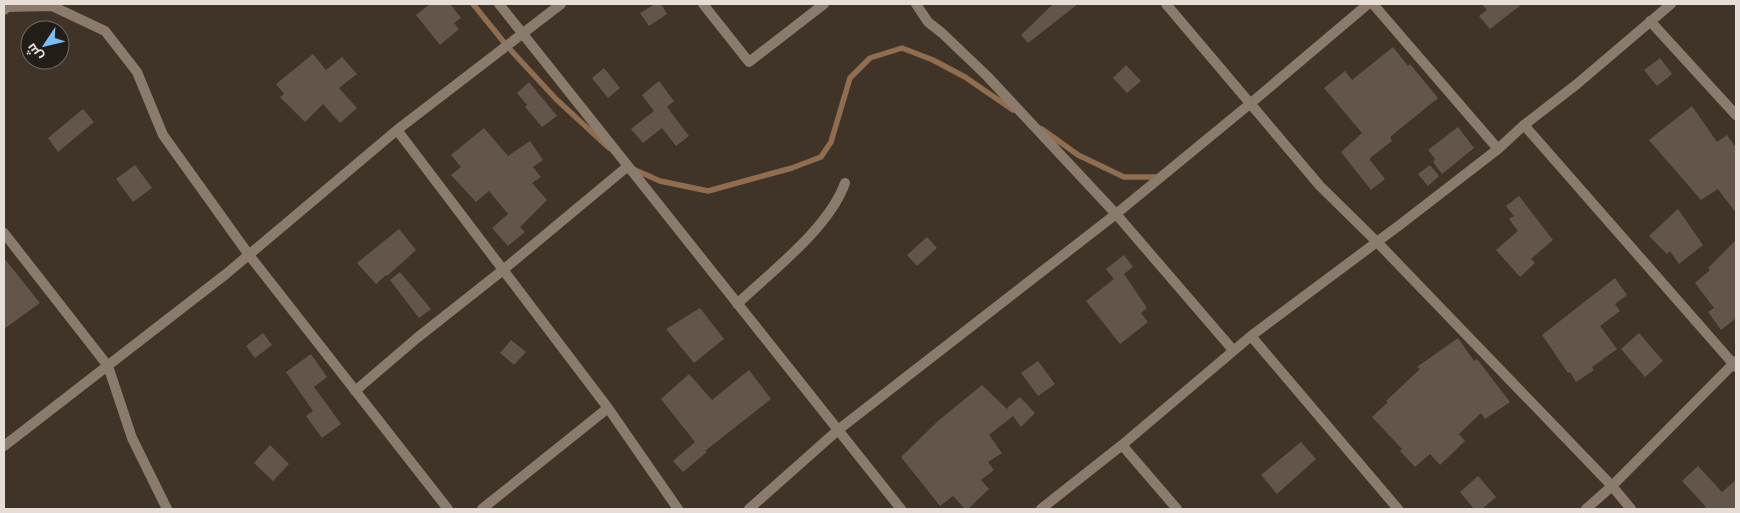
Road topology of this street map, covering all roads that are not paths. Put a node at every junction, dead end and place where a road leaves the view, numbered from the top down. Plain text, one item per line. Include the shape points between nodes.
1 (499, 4) edge
2 (561, 4) edge
3 (703, 4) edge
4 (824, 4) edge
5 (916, 4) edge
6 (1166, 4) edge
7 (1368, 4) edge
8 (1373, 4) edge
9 (1671, 4) edge
10 (4, 10) edge
11 (1650, 21) junction
12 (522, 35) junction
13 (1251, 103) junction
14 (1736, 115) edge
15 (1524, 125) junction
16 (397, 130) junction
17 (1498, 149) junction
18 (628, 166) junction
19 (845, 183) dead end
20 (1116, 214) junction
21 (4, 233) edge
22 (1377, 242) junction
23 (249, 255) junction
24 (504, 270) junction
25 (737, 304) junction
26 (1250, 336) junction
27 (1233, 350) junction
28 (1735, 364) edge
29 (108, 366) junction
30 (355, 391) junction
31 (608, 408) junction
32 (838, 430) junction
33 (1122, 445) junction
34 (4, 446) edge
35 (1612, 486) junction
36 (166, 509) edge
37 (448, 509) edge
38 (482, 509) edge
39 (678, 509) edge
40 (749, 509) edge
41 (901, 509) edge
42 (1041, 509) edge
43 (1177, 509) edge
44 (1398, 509) edge
45 (1586, 509) edge
46 (1631, 509) edge

1 - 12 street
2 - 12 street
3 - 4 street via 749,62
5 - 20 street via 928,22 987,76
6 - 13 street
7 - 13 street
8 - 17 street
9 - 11 street
10 - 23 street via 7,7 52,6 105,31 137,72 162,135
11 - 14 street
11 - 15 street
12 - 16 street
12 - 18 street
13 - 20 street
13 - 22 street via 1320,186
15 - 17 street
15 - 28 street
16 - 23 street
16 - 24 street
17 - 22 street
18 - 24 street
18 - 25 street
19 - 25 street via 824,221
20 - 27 street
20 - 32 street
21 - 29 street
22 - 26 street
22 - 35 street
23 - 29 street
23 - 30 street
24 - 30 street
24 - 31 street
25 - 32 street
26 - 27 street
26 - 44 street
27 - 33 street
28 - 35 street
29 - 34 street
29 - 36 street via 132,438
30 - 37 street
31 - 38 street
31 - 39 street
32 - 40 street
32 - 41 street
33 - 42 street
33 - 43 street
35 - 45 street
35 - 46 street

